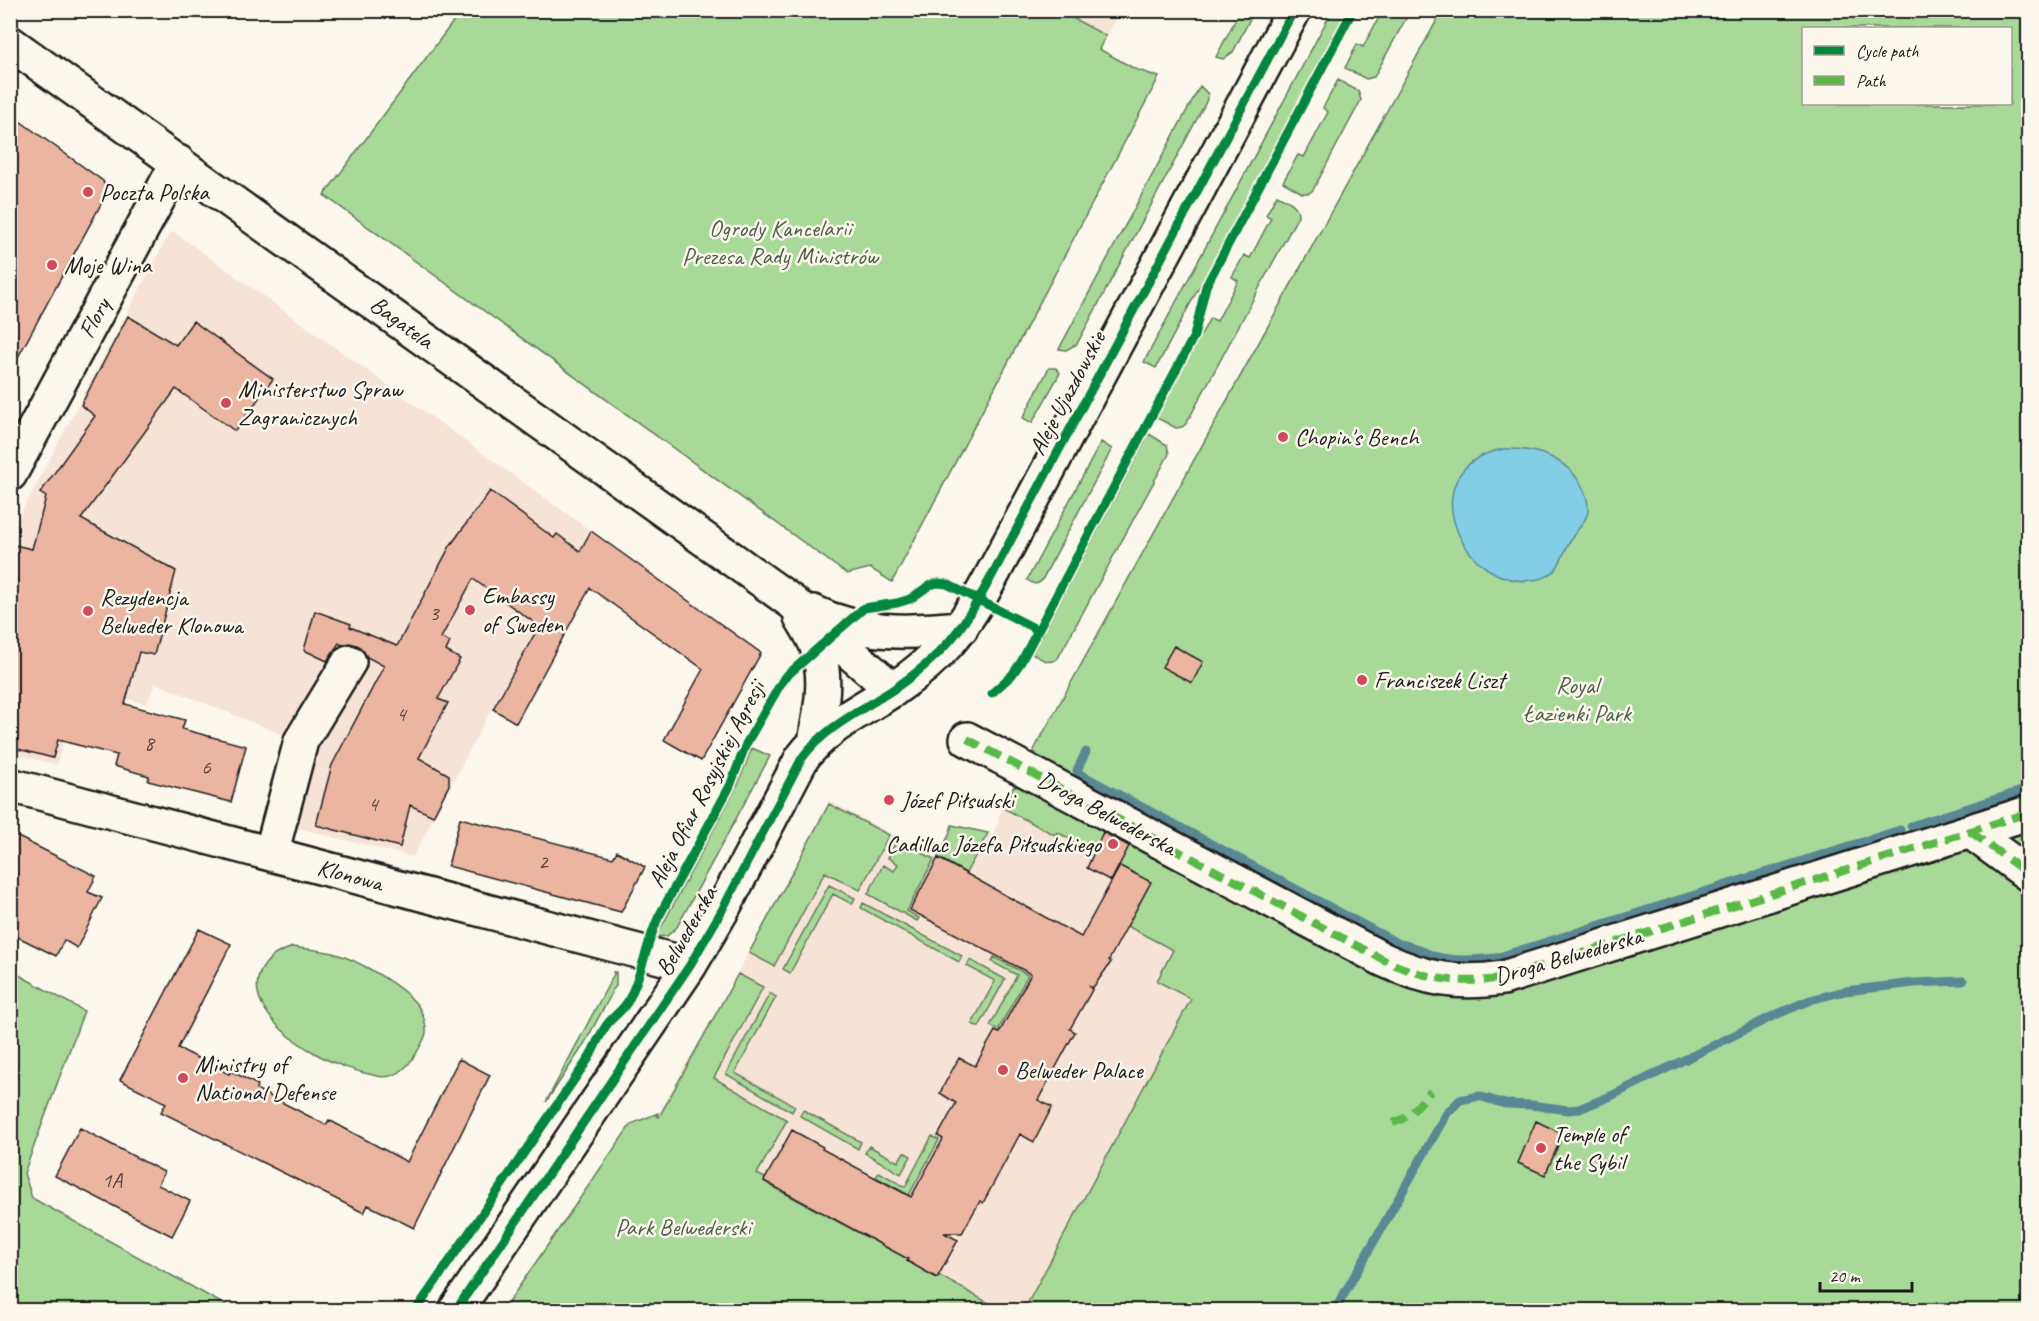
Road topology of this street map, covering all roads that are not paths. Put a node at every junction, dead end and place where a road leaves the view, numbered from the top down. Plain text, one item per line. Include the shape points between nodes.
1 (1294, 10) edge
2 (10, 43) edge
3 (178, 162) junction
4 (10, 474) edge
5 (792, 602) junction
6 (961, 628) junction
7 (349, 662) dead end
8 (893, 690) junction
9 (967, 739) dead end
10 (815, 743) junction
11 (10, 784) edge
12 (2028, 813) edge
13 (1971, 832) junction
14 (271, 854) junction
15 (2028, 874) edge
16 (690, 965) junction
17 (456, 1311) edge

1 - 6 street, Aleje Ujazdowskie
2 - 3 street, Bagatela
3 - 4 street, Flory
3 - 5 street, Bagatela
5 - 6 street, Bagatela via 844,624 870,630 916,632
5 - 8 street, Bagatela
5 - 10 street via 818,648 822,665 822,701
6 - 8 street, Aleje Ujazdowskie via 937,657
7 - 14 street via 301,741
8 - 10 street, Aleje Ujazdowskie
9 - 13 street, Droga Belwederska via 1384,960 1414,973 1456,981 1503,978
10 - 16 street, Belwederska via 802,758
11 - 14 street, Klonowa
12 - 13 street, Droga Belwederska
13 - 15 street
14 - 16 street, Klonowa
16 - 17 street, Belwederska

